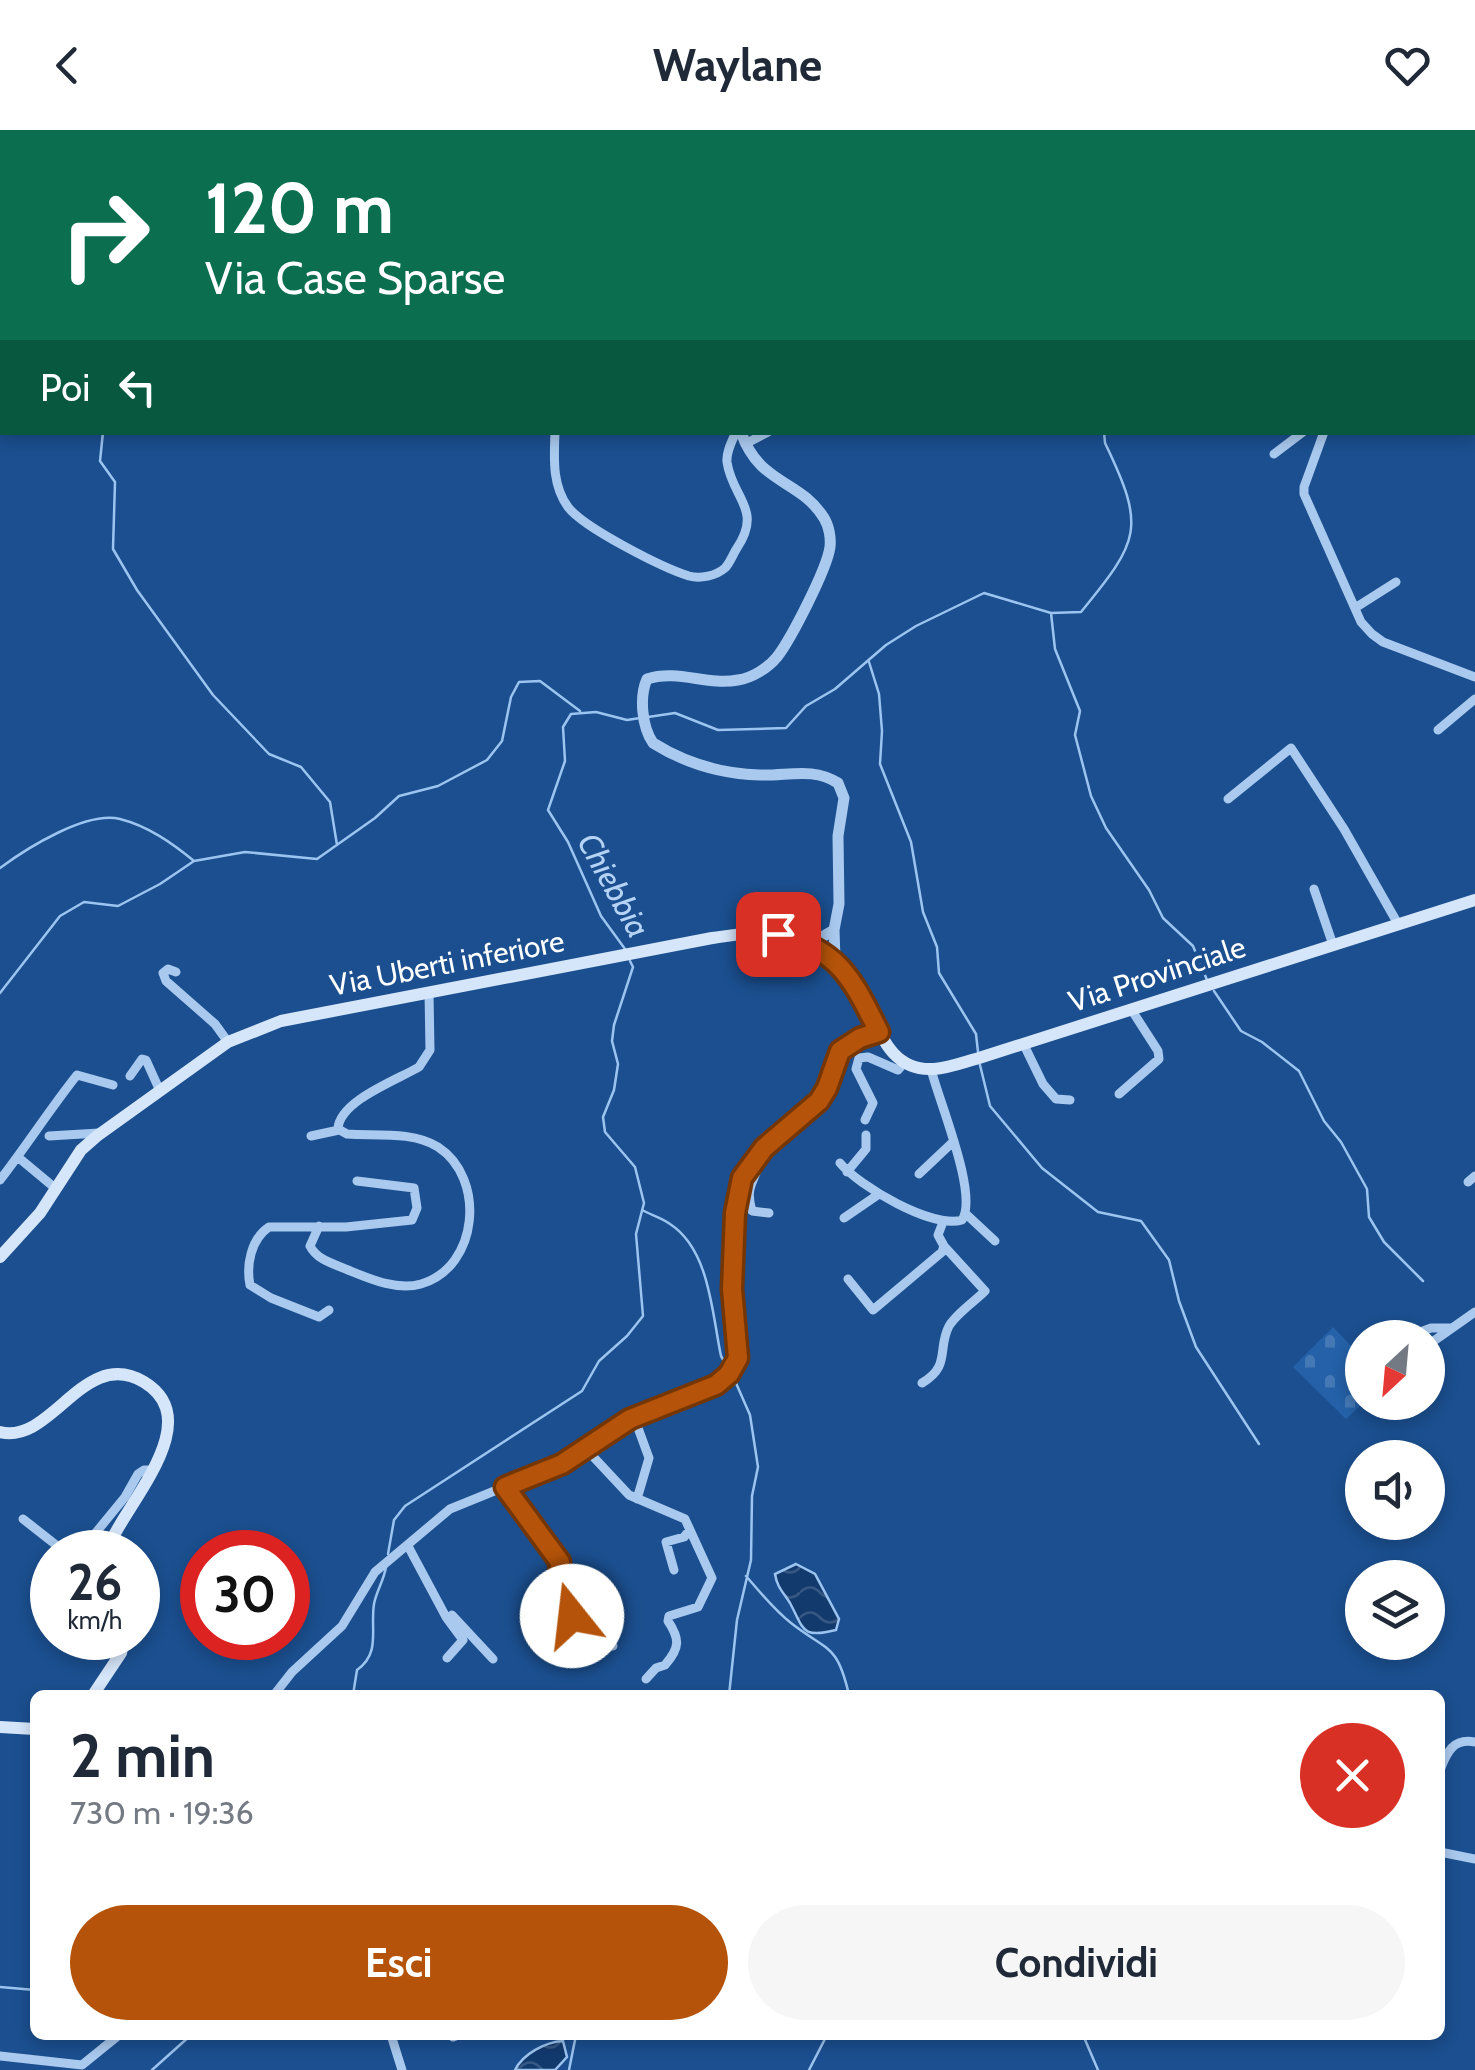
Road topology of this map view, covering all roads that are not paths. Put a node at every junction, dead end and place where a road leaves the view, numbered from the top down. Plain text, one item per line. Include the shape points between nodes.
1 (555, 435) edge
2 (1299, 435) edge
3 (1323, 435) edge
4 (741, 436) edge
5 (1274, 454) dead end
6 (1396, 582) dead end
7 (1355, 608) junction
8 (1475, 678) edge
9 (1475, 699) edge
10 (1438, 730) dead end
11 (1228, 798) dead end
12 (1314, 889) dead end
13 (1475, 900) edge
14 (1398, 924) junction
15 (834, 930) junction
16 (810, 944) junction
17 (1333, 945) junction
18 (835, 959) junction
19 (176, 972) dead end
20 (429, 992) junction
21 (1131, 1009) junction
22 (879, 1032) junction
23 (228, 1042) junction
24 (1024, 1043) junction
25 (904, 1063) junction
26 (931, 1069) junction
27 (130, 1076) dead end
28 (113, 1086) dead end
29 (160, 1090) junction
30 (1119, 1094) dead end
31 (1070, 1100) dead end
32 (864, 1120) dead end
33 (338, 1130) junction
34 (102, 1133) junction
35 (866, 1135) dead end
36 (50, 1136) dead end
37 (311, 1136) dead end
38 (954, 1141) junction
39 (758, 1156) junction
40 (19, 1158) junction
41 (840, 1163) dead end
42 (848, 1172) junction
43 (920, 1174) dead end
44 (0, 1180) edge
45 (357, 1182) dead end
46 (55, 1188) junction
47 (879, 1194) junction
48 (769, 1213) dead end
49 (966, 1214) junction
50 (844, 1218) dead end
51 (943, 1222) junction
52 (319, 1226) junction
53 (995, 1241) dead end
54 (944, 1246) junction
55 (0, 1257) edge
56 (848, 1280) dead end
57 (329, 1310) dead end
58 (1475, 1312) edge
59 (1445, 1328) edge
60 (1453, 1328) junction
61 (1445, 1334) edge
62 (922, 1383) dead end
63 (634, 1417) junction
64 (2, 1436) edge
65 (586, 1449) junction
66 (154, 1470) junction
67 (505, 1487) junction
68 (637, 1499) junction
69 (23, 1520) dead end
70 (36, 1530) edge
71 (98, 1530) edge
72 (118, 1530) edge
73 (689, 1531) junction
74 (408, 1546) junction
75 (674, 1570) dead end
76 (440, 1602) junction
77 (613, 1646) dead end
78 (447, 1658) dead end
79 (493, 1659) dead end
80 (116, 1660) edge
81 (646, 1679) dead end
82 (96, 1690) edge
83 (278, 1690) edge
84 (0, 1727) edge
85 (30, 1728) edge
86 (1475, 1742) edge
87 (1445, 1755) edge
88 (1445, 1853) edge
89 (1475, 1859) edge
90 (113, 2040) edge
91 (393, 2040) edge
92 (0, 2056) edge
93 (402, 2070) edge

1 - 4 street via 557,486 569,508 645,557 709,577 724,568 749,520 727,462
2 - 5 street
3 - 7 street via 1304,494
4 - 15 street via 766,472 826,520 826,564 764,668 738,680 652,677 644,684 646,726 653,743 702,766 763,776 816,773 838,783 844,798
6 - 7 street
7 - 8 street via 1360,622 1383,642
9 - 10 street
11 - 14 street via 1291,748
12 - 17 street
13 - 14 main road, Via Provinciale
14 - 17 main road, Via Provinciale
15 - 16 street
15 - 18 street
16 - 18 main road, Via Uberti inferiore
16 - 20 main road, Via Uberti inferiore via 778,934 712,938
17 - 21 main road, Via Provinciale
18 - 22 main road, Via Uberti inferiore
19 - 23 street via 163,973 166,981
20 - 23 main road, Via Uberti inferiore via 281,1021
20 - 33 street via 428,1058 350,1106
21 - 24 main road, Via Provinciale
21 - 30 street via 1160,1059
22 - 25 main road, Via Uberti inferiore
22 - 39 street via 840,1051 819,1101
23 - 29 main road, Via Uberti inferiore
24 - 26 main road, Via Provinciale
24 - 31 street via 1043,1084 1056,1099
25 - 26 main road
25 - 32 street via 898,1070 859,1058 856,1069 872,1103
26 - 38 street
27 - 29 street via 146,1060
28 - 40 street via 77,1075
29 - 34 main road, Via Uberti inferiore
33 - 37 street
33 - 52 street via 436,1146 466,1178 470,1219 454,1261 440,1274 396,1286 315,1256 310,1246
34 - 36 street
34 - 46 main road, Via Uberti inferiore via 80,1150
35 - 42 street via 866,1150
38 - 43 street
38 - 49 street
39 - 48 street via 748,1197 752,1211
39 - 63 street via 742,1178 735,1213 734,1365 716,1385
40 - 44 street
40 - 46 street
41 - 42 street
42 - 47 street
45 - 52 street via 414,1188 412,1220
46 - 55 main road, Via Uberti inferiore
47 - 50 street
47 - 51 street
49 - 51 street
49 - 53 street
51 - 54 street via 938,1236
52 - 57 street via 261,1233 248,1275 250,1286 272,1298 319,1317
54 - 56 street via 873,1310
54 - 62 street via 985,1291 949,1327 939,1368
58 - 60 street
59 - 60 street
60 - 61 street
63 - 65 street
63 - 68 street via 649,1465
64 - 66 main road via 28,1429 95,1380 129,1375 156,1390 166,1406 168,1434
65 - 67 street
65 - 68 street
66 - 71 street via 138,1474
66 - 72 main road
67 - 74 street via 450,1509
67 - 77 street via 560,1562 557,1599 588,1632
68 - 73 street via 685,1519
69 - 70 street
73 - 75 street via 666,1542
73 - 81 street via 710,1586 698,1607 669,1616 678,1646
74 - 76 street
74 - 83 street via 365,1584 342,1626
76 - 78 street via 463,1640
76 - 79 street
80 - 82 main road
84 - 85 main road
86 - 87 street via 1463,1740
88 - 89 street
90 - 92 street via 82,2065
91 - 93 street

